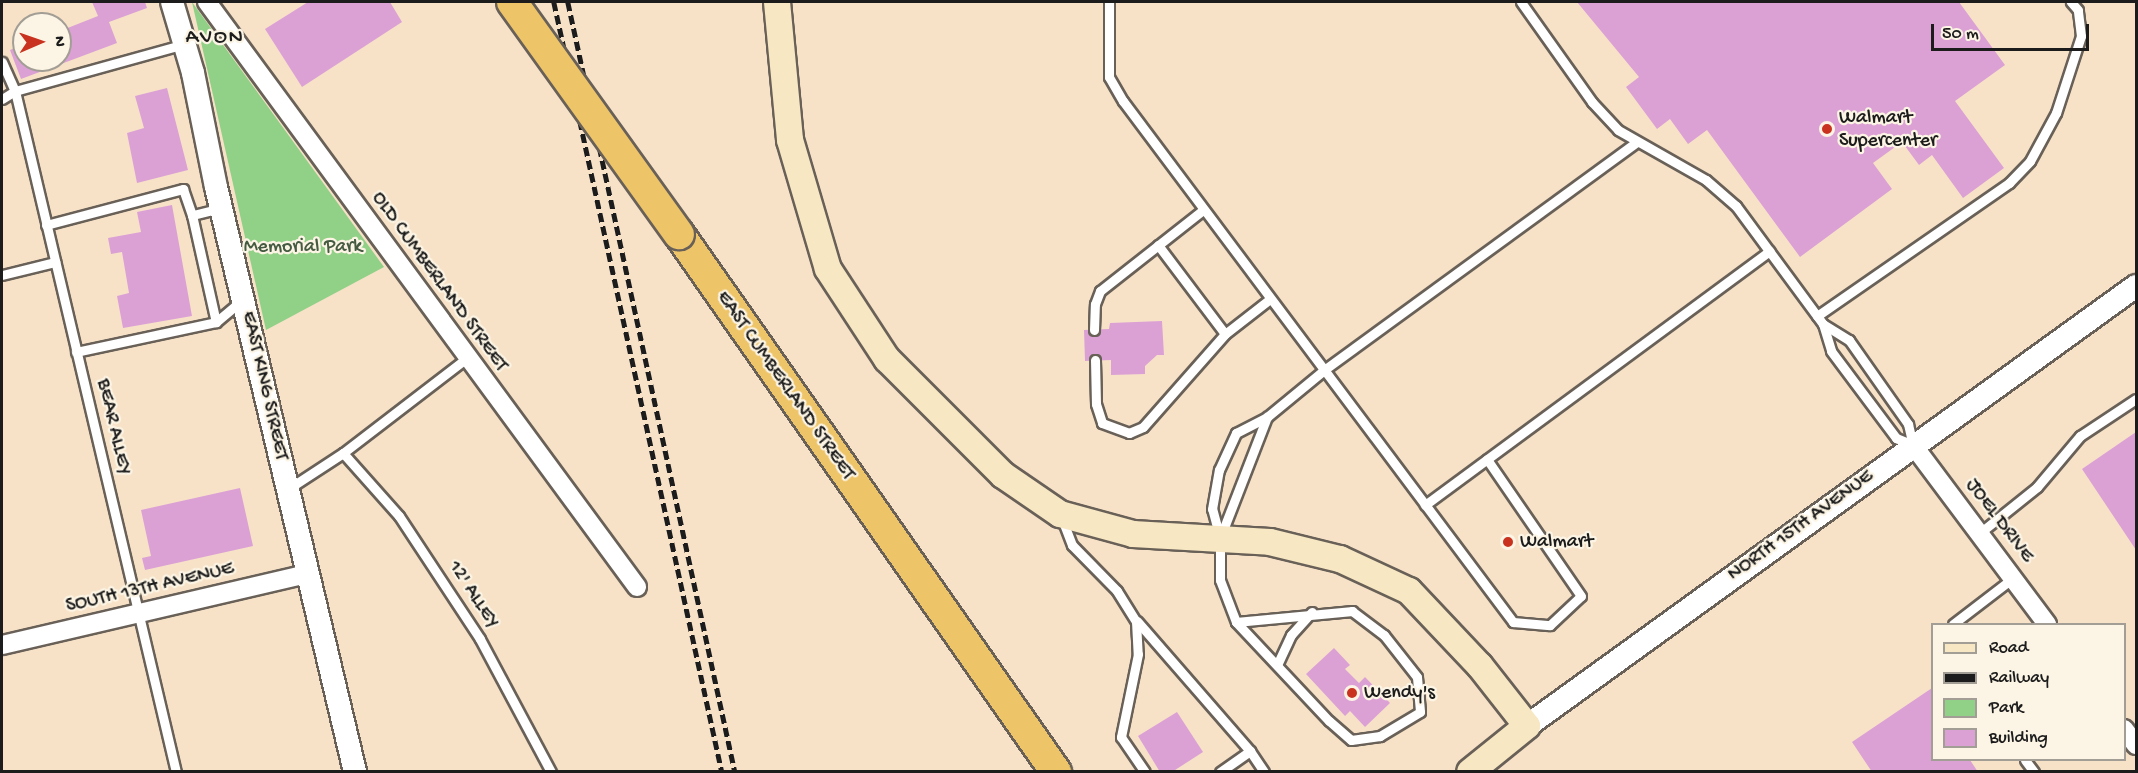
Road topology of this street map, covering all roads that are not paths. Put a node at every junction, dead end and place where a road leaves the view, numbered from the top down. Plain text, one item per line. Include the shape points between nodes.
1 (172, 2) edge
2 (207, 2) edge
3 (512, 2) edge
4 (777, 2) edge
5 (1109, 2) edge
6 (1521, 2) edge
7 (2072, 2) edge
8 (185, 44) junction
9 (2, 62) edge
10 (15, 91) junction
11 (2, 99) edge
12 (1635, 143) junction
13 (221, 208) junction
14 (1203, 210) junction
15 (192, 215) junction
16 (46, 225) junction
17 (1158, 245) junction
18 (1770, 251) junction
19 (55, 262) junction
20 (2, 275) edge
21 (2136, 286) edge
22 (243, 299) junction
23 (1270, 299) junction
24 (1820, 320) junction
25 (216, 322) junction
26 (1094, 330) dead end
27 (1225, 334) junction
28 (76, 352) junction
29 (467, 358) junction
30 (1095, 360) dead end
31 (1323, 370) junction
32 (2136, 399) edge
33 (1267, 417) junction
34 (1912, 445) junction
35 (343, 453) junction
36 (1487, 459) junction
37 (288, 489) junction
38 (1425, 505) junction
39 (1060, 514) junction
40 (1981, 532) junction
41 (1220, 538) junction
42 (308, 574) junction
43 (2013, 578) junction
44 (637, 587) dead end
45 (1312, 612) junction
46 (139, 615) junction
47 (1136, 621) junction
48 (1236, 622) junction
49 (1954, 623) edge
50 (2046, 623) edge
51 (2, 645) edge
52 (1277, 665) junction
53 (1527, 726) junction
54 (2126, 732) edge
55 (2136, 745) edge
56 (1250, 751) junction
57 (176, 771) edge
58 (355, 771) edge
59 (551, 771) edge
60 (1056, 771) edge
61 (1145, 771) edge
62 (1220, 771) edge
63 (1264, 771) edge
64 (1470, 771) edge

1 - 8 street, EAST KING STREET
2 - 29 street, OLD CUMBERLAND STREET
3 - 60 highway, EAST CUMBERLAND STREET, bridge
4 - 39 main road via 790,140 828,269 887,359 1003,475
5 - 14 lane via 1109,77
6 - 12 lane via 1592,102
7 - 24 lane via 2078,10 2080,36 2056,113 2030,161 2009,183
8 - 10 lane
8 - 13 street, EAST KING STREET
9 - 10 lane, BEAR ALLEY
10 - 11 lane
10 - 16 lane, BEAR ALLEY
12 - 18 lane via 1706,180 1736,206
12 - 31 lane
13 - 15 lane
13 - 22 street, EAST KING STREET
14 - 17 lane
14 - 23 lane
15 - 16 lane via 183,189
15 - 25 lane
16 - 19 lane, BEAR ALLEY
17 - 26 lane via 1100,291
17 - 27 lane
18 - 24 lane
18 - 36 lane
19 - 20 lane
19 - 28 lane, BEAR ALLEY
21 - 34 street, NORTH 15TH AVENUE
22 - 25 lane
22 - 37 street, EAST KING STREET
23 - 27 lane
23 - 31 lane
24 - 34 lane via 1831,351 1896,438
24 - 34 lane via 1849,339 1908,424
25 - 28 lane
27 - 30 lane via 1146,423 1129,433 1102,423 1096,404
28 - 46 lane, BEAR ALLEY
29 - 35 lane
29 - 44 street, OLD CUMBERLAND STREET
31 - 33 lane
31 - 38 lane
32 - 40 lane via 2080,436 2037,487
33 - 41 lane
33 - 41 lane via 1236,434 1219,470 1212,509
34 - 40 street, JOEL DRIVE
34 - 53 street, NORTH 15TH AVENUE
35 - 37 lane
35 - 59 lane, 12' ALLEY via 399,516 480,639
36 - 38 lane
36 - 38 lane via 1581,596 1550,625 1514,622
37 - 42 street, EAST KING STREET
39 - 41 main road via 1133,534
39 - 47 lane via 1072,545 1116,591
40 - 43 street, JOEL DRIVE
41 - 48 lane via 1220,580
41 - 53 main road via 1270,542 1340,559 1408,591 1480,666
42 - 46 street, SOUTH 13TH AVENUE
42 - 58 street, EAST KING STREET
43 - 49 lane
43 - 50 street, JOEL DRIVE
45 - 48 lane
45 - 52 lane via 1291,635
45 - 52 lane via 1352,611 1384,635 1417,677 1420,712 1380,736 1352,740
46 - 51 street, SOUTH 13TH AVENUE
46 - 57 lane, BEAR ALLEY
47 - 56 lane
47 - 61 lane via 1138,654 1121,737
48 - 52 lane
53 - 64 main road, NORTH 15TH AVENUE
54 - 55 street
56 - 62 lane
56 - 63 lane

